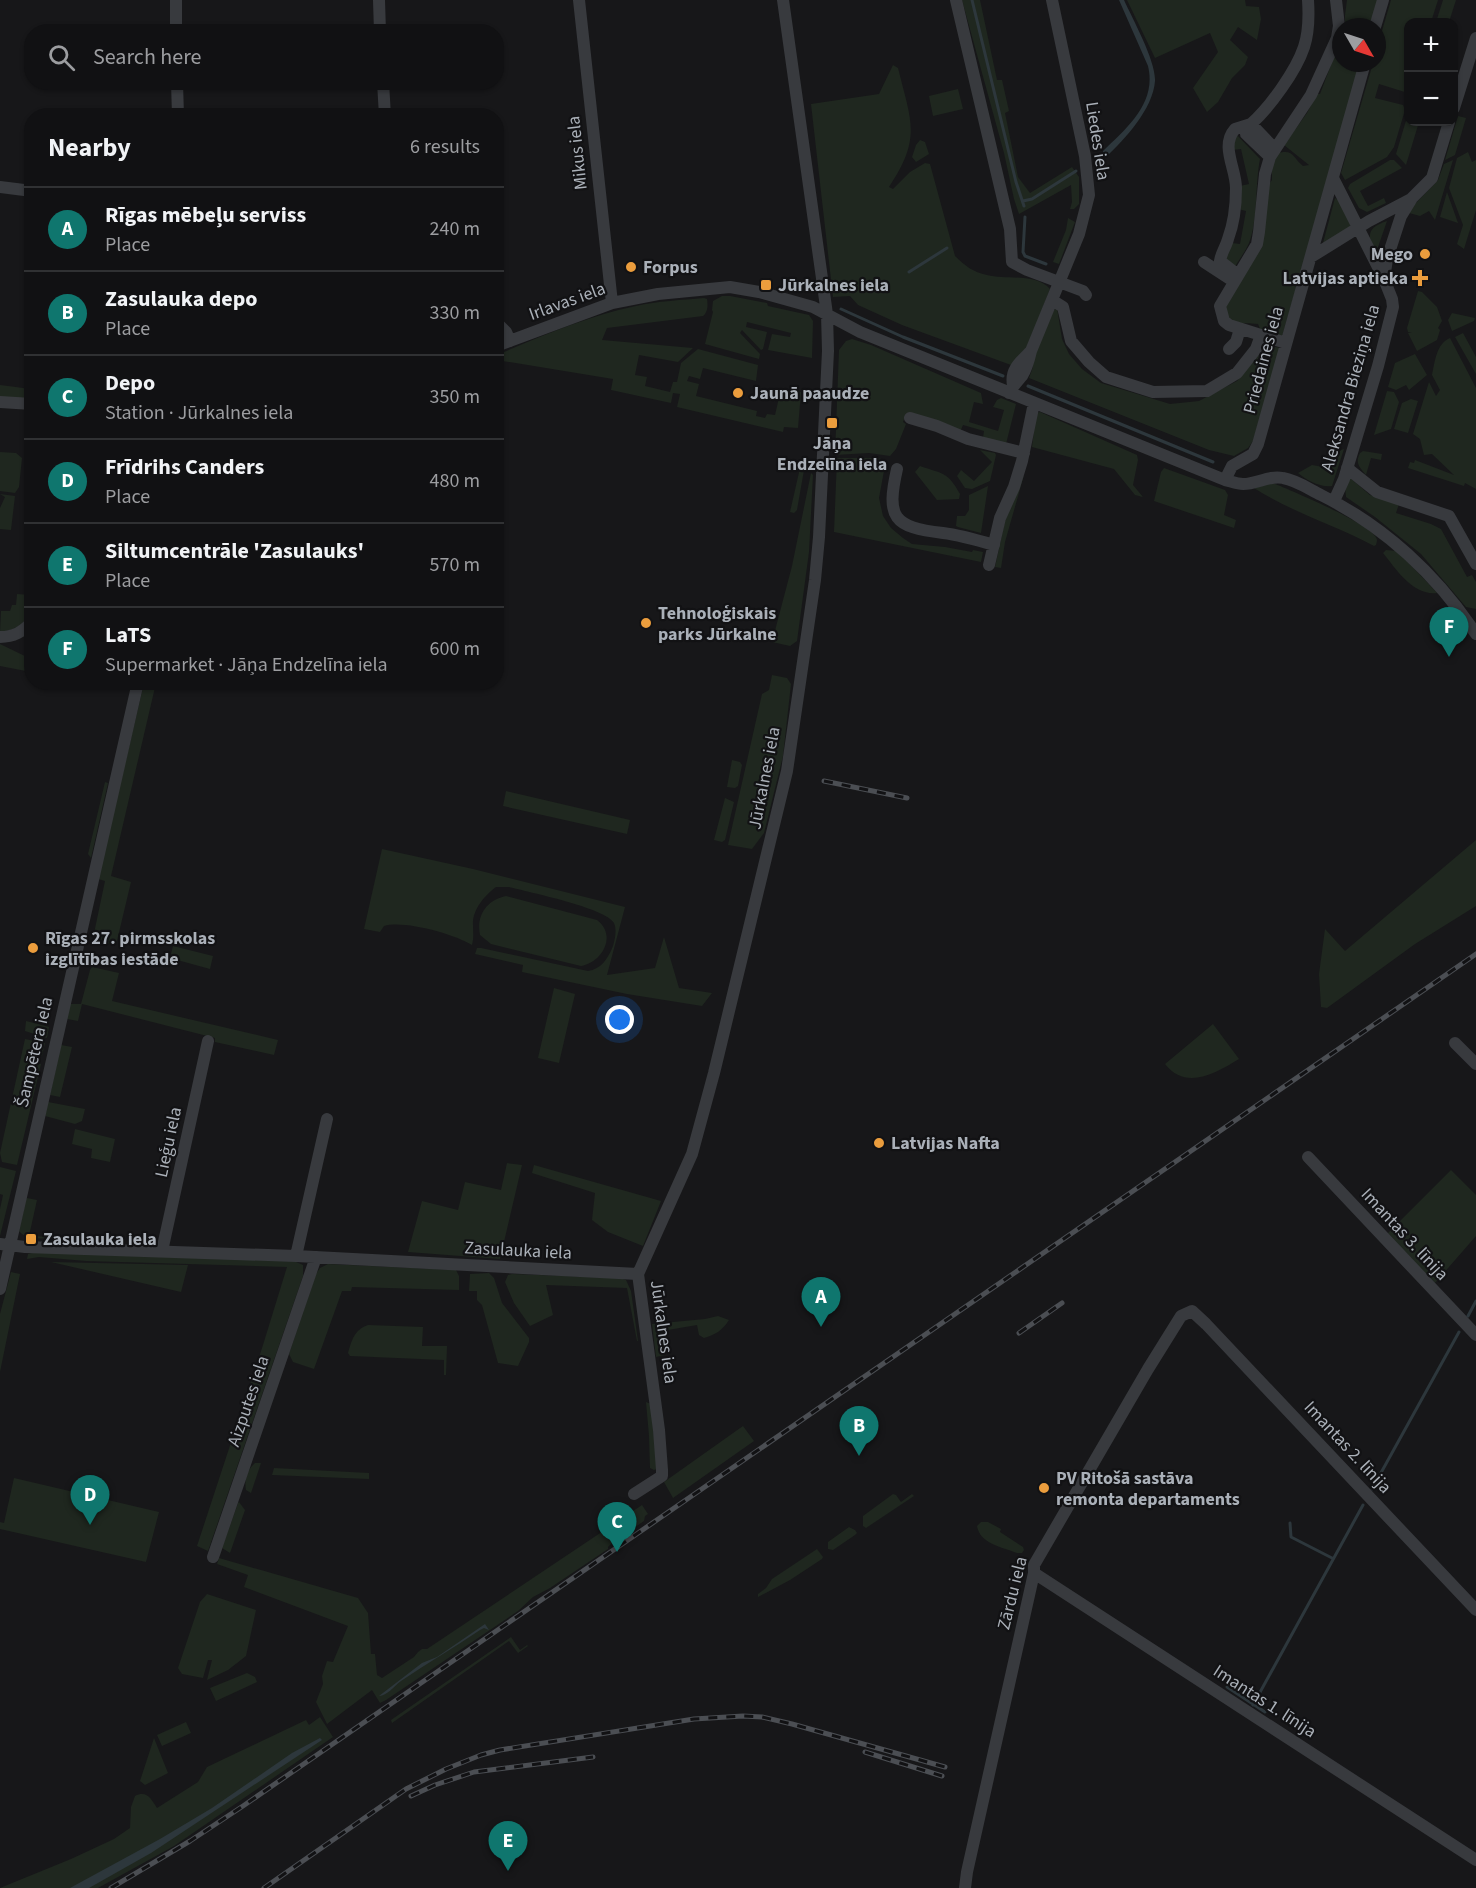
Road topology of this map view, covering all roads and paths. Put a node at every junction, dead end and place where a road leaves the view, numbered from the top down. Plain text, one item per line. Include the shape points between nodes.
1 (176, 0) edge
2 (379, 0) edge
3 (579, 0) edge
4 (783, 0) edge
5 (956, 0) edge
6 (1052, 0) edge
7 (1308, 0) edge
8 (1336, 0) edge
9 (1383, 0) edge
10 (1378, 18) edge
11 (176, 24) edge
12 (380, 24) edge
13 (1476, 38) edge
14 (1362, 72) edge
15 (177, 90) edge
16 (383, 90) edge
17 (1458, 95) edge
18 (177, 108) edge
19 (385, 108) edge
20 (1448, 126) edge
21 (1248, 129) junction
22 (1273, 153) junction
23 (1333, 178) junction
24 (0, 187) edge
25 (24, 190) edge
26 (1412, 198) junction
27 (1358, 228) junction
28 (1311, 257) junction
29 (1204, 262) dead end
30 (1236, 278) junction
31 (1384, 279) junction
32 (1060, 281) junction
33 (1086, 295) dead end
34 (1052, 300) junction
35 (612, 303) junction
36 (827, 314) junction
37 (1240, 329) junction
38 (504, 330) edge
39 (1261, 335) junction
40 (510, 341) junction
41 (504, 343) edge
42 (1286, 343) junction
43 (1229, 350) dead end
44 (1011, 389) junction
45 (0, 402) edge
46 (1034, 403) junction
47 (24, 404) edge
48 (910, 418) dead end
49 (1024, 453) junction
50 (1347, 468) junction
51 (897, 469) dead end
52 (1225, 480) junction
53 (1334, 501) junction
54 (994, 544) junction
55 (1476, 564) edge
56 (989, 565) dead end
57 (1472, 620) edge
58 (24, 629) edge
59 (1476, 634) edge
60 (0, 637) edge
61 (136, 690) edge
62 (208, 1041) dead end
63 (1455, 1043) dead end
64 (1476, 1064) edge
65 (327, 1119) dead end
66 (1308, 1157) dead end
67 (5, 1244) edge
68 (162, 1251) junction
69 (296, 1256) junction
70 (316, 1257) junction
71 (638, 1274) junction
72 (0, 1289) edge
73 (1192, 1311) joint
74 (1476, 1335) edge
75 (634, 1494) dead end
76 (213, 1557) dead end
77 (1034, 1573) junction
78 (1476, 1610) edge
79 (1476, 1860) edge
80 (965, 1888) edge

1 - 11 street
2 - 12 street
3 - 35 street, Mikus iela
4 - 36 street, Jūrkalnes iela
5 - 32 street via 1010,229 1012,262
6 - 32 street, Liedes iela via 1085,156 1089,195
7 - 21 street via 1304,47 1286,82
8 - 22 street via 1337,38 1311,95
9 - 10 street
13 - 17 street
14 - 23 street, Priedaines iela
15 - 18 street
16 - 19 street
20 - 26 street, Aleksandra Bieziņa iela via 1432,178
21 - 22 street
21 - 30 street via 1235,129 1228,145 1236,187 1235,210 1220,261
22 - 30 street via 1265,174 1257,244
23 - 27 street
23 - 28 street, Priedaines iela
24 - 25 street
26 - 27 street
26 - 31 street, Aleksandra Bieziņa iela via 1401,216
27 - 28 street
27 - 31 street
28 - 42 street, Priedaines iela
29 - 30 street
30 - 37 street via 1220,310 1224,321
31 - 50 street, Aleksandra Bieziņa iela via 1393,315
32 - 33 street
32 - 34 street, Liedes iela
34 - 39 street via 1063,307 1071,341 1089,362 1106,377 1154,392 1207,391 1237,373 1256,349
34 - 44 street, Liedes iela via 1027,367
35 - 36 street, Irlavas iela via 730,286
35 - 40 street, Irlavas iela
36 - 44 street via 860,332
36 - 71 street, Jūrkalnes iela via 819,537 787,771 692,1154
37 - 39 street
37 - 43 street
38 - 40 street
39 - 42 street
40 - 41 street, Irlavas iela
42 - 52 street, Priedaines iela via 1258,444 1253,454 1232,466
44 - 46 street
45 - 47 street
46 - 49 street
46 - 52 street
48 - 49 street via 968,439
49 - 54 street
50 - 53 street, Aleksandra Bieziņa iela
50 - 55 street via 1377,492 1449,516
51 - 54 street via 892,503 905,524 920,531
52 - 53 street via 1242,484 1284,478
53 - 57 street via 1364,519 1410,556
54 - 56 street
57 - 59 street
58 - 60 street via 10,638
61 - 67 street, Šampētera iela
62 - 68 street, Lieģu iela
63 - 64 street
65 - 69 street
66 - 74 street, Imantas 3. līnija
67 - 68 street, Zasulauka iela
67 - 72 street, Šampētera iela
68 - 69 street, Zasulauka iela
69 - 70 street, Zasulauka iela
70 - 71 street, Zasulauka iela
70 - 76 street, Aizputes iela
71 - 75 street, Jūrkalnes iela via 662,1476
73 - 77 street, Zārdu iela via 1181,1317 1148,1369 1034,1565
73 - 78 street, Imantas 2. līnija
77 - 79 street, Imantas 1. līnija
77 - 80 street, Zārdu iela

